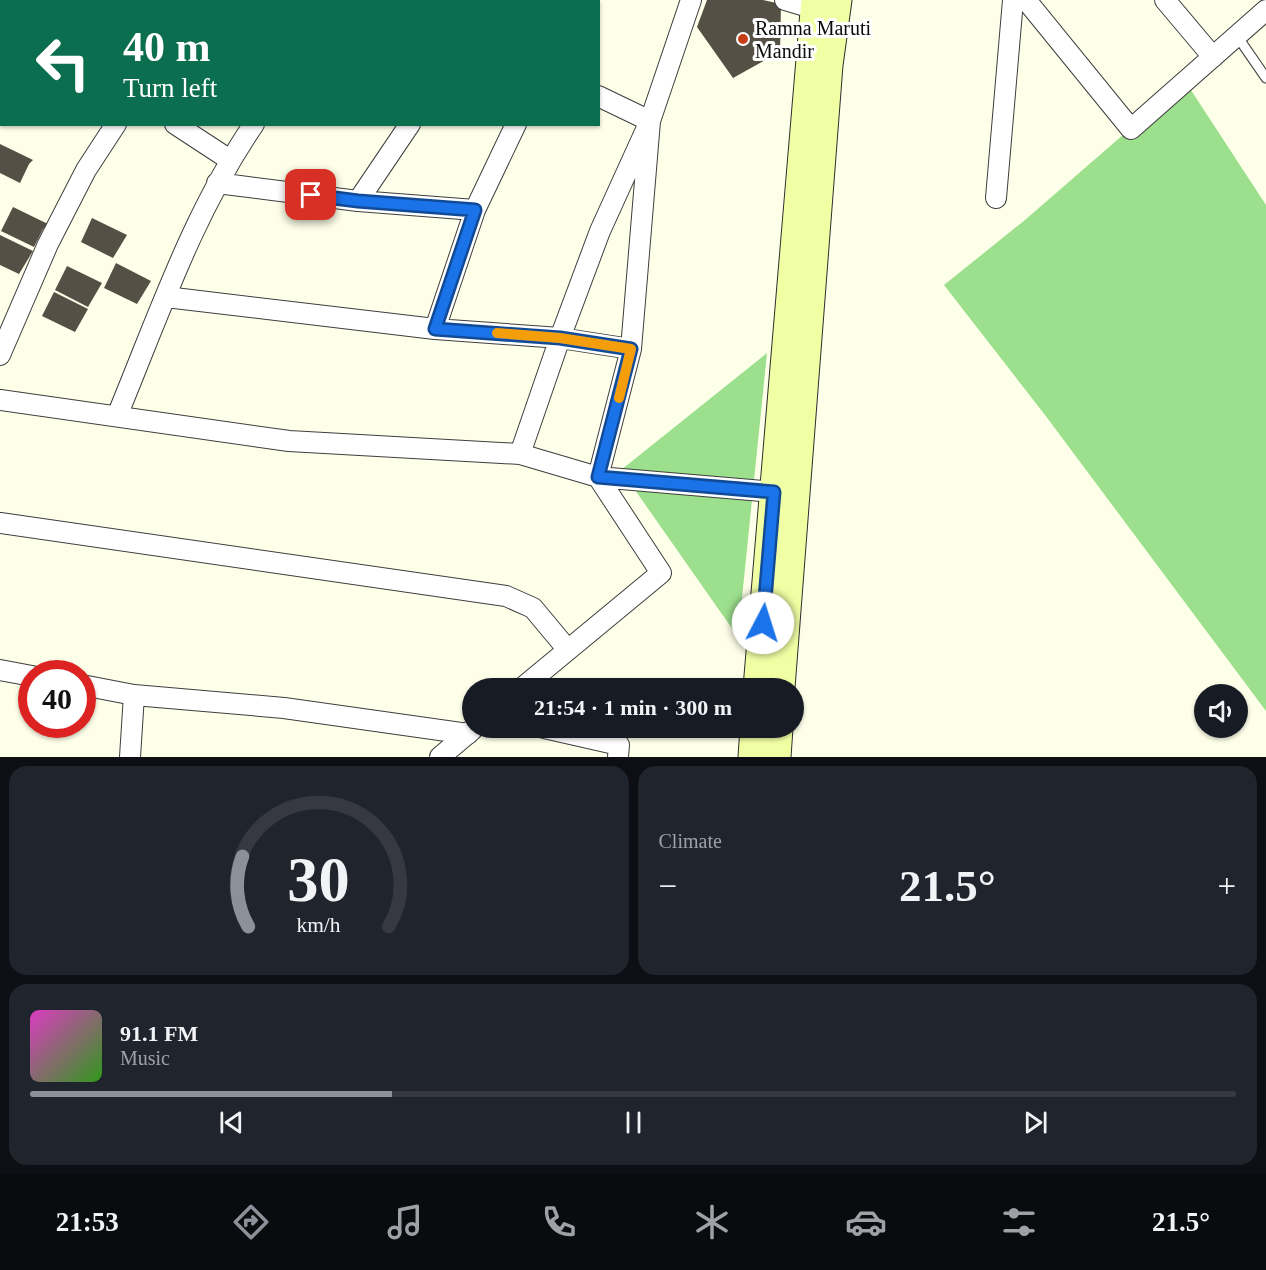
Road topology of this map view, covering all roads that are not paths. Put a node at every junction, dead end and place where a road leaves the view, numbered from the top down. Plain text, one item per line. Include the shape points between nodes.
1 (785, 0) edge
2 (1013, 0) edge
3 (1026, 0) edge
4 (1165, 0) edge
5 (689, 1) edge
6 (823, 3) edge
7 (1266, 10) edge
8 (1237, 36) junction
9 (1213, 57) junction
10 (1266, 78) edge
11 (600, 97) edge
12 (650, 121) junction
13 (115, 126) edge
14 (178, 126) edge
15 (253, 126) edge
16 (409, 126) edge
17 (515, 126) edge
18 (230, 160) junction
19 (218, 183) junction
20 (996, 198) dead end
21 (358, 201) junction
22 (475, 210) junction
23 (166, 297) junction
24 (435, 329) junction
25 (560, 338) junction
26 (631, 349) junction
27 (0, 355) edge
28 (0, 400) edge
29 (117, 416) junction
30 (520, 454) junction
31 (598, 477) junction
32 (774, 492) junction
33 (0, 523) edge
34 (568, 650) junction
35 (0, 670) edge
36 (18, 673) edge
37 (534, 678) edge
38 (758, 678) edge
39 (782, 678) edge
40 (96, 688) edge
41 (134, 695) junction
42 (462, 730) edge
43 (463, 738) edge
44 (588, 738) edge
45 (753, 738) edge
46 (778, 738) edge
47 (130, 757) edge
48 (440, 757) edge
49 (618, 757) edge
50 (752, 757) edge
51 (777, 757) edge

1 - 6 street
2 - 20 street
3 - 9 street via 1131,129
4 - 9 street
5 - 12 street
6 - 32 street
6 - 39 street via 829,65
7 - 8 street
8 - 9 street
8 - 10 lane
11 - 12 street
12 - 25 street via 600,231
12 - 26 street
13 - 27 street via 86,170 48,244
14 - 18 street
15 - 18 street
16 - 21 street
17 - 22 street
18 - 19 street
19 - 21 street
19 - 23 street
21 - 22 street
22 - 24 street
23 - 24 street
23 - 29 street
24 - 25 street
25 - 26 street
25 - 30 street
26 - 31 street
28 - 29 street
29 - 30 street via 289,441
30 - 31 street
31 - 32 street
31 - 34 street via 661,573
32 - 38 street
33 - 34 street via 506,596 533,608
34 - 37 street
35 - 36 street
40 - 41 street
41 - 42 street
41 - 47 street
43 - 48 street
44 - 49 street via 619,745
45 - 50 street
46 - 51 street

